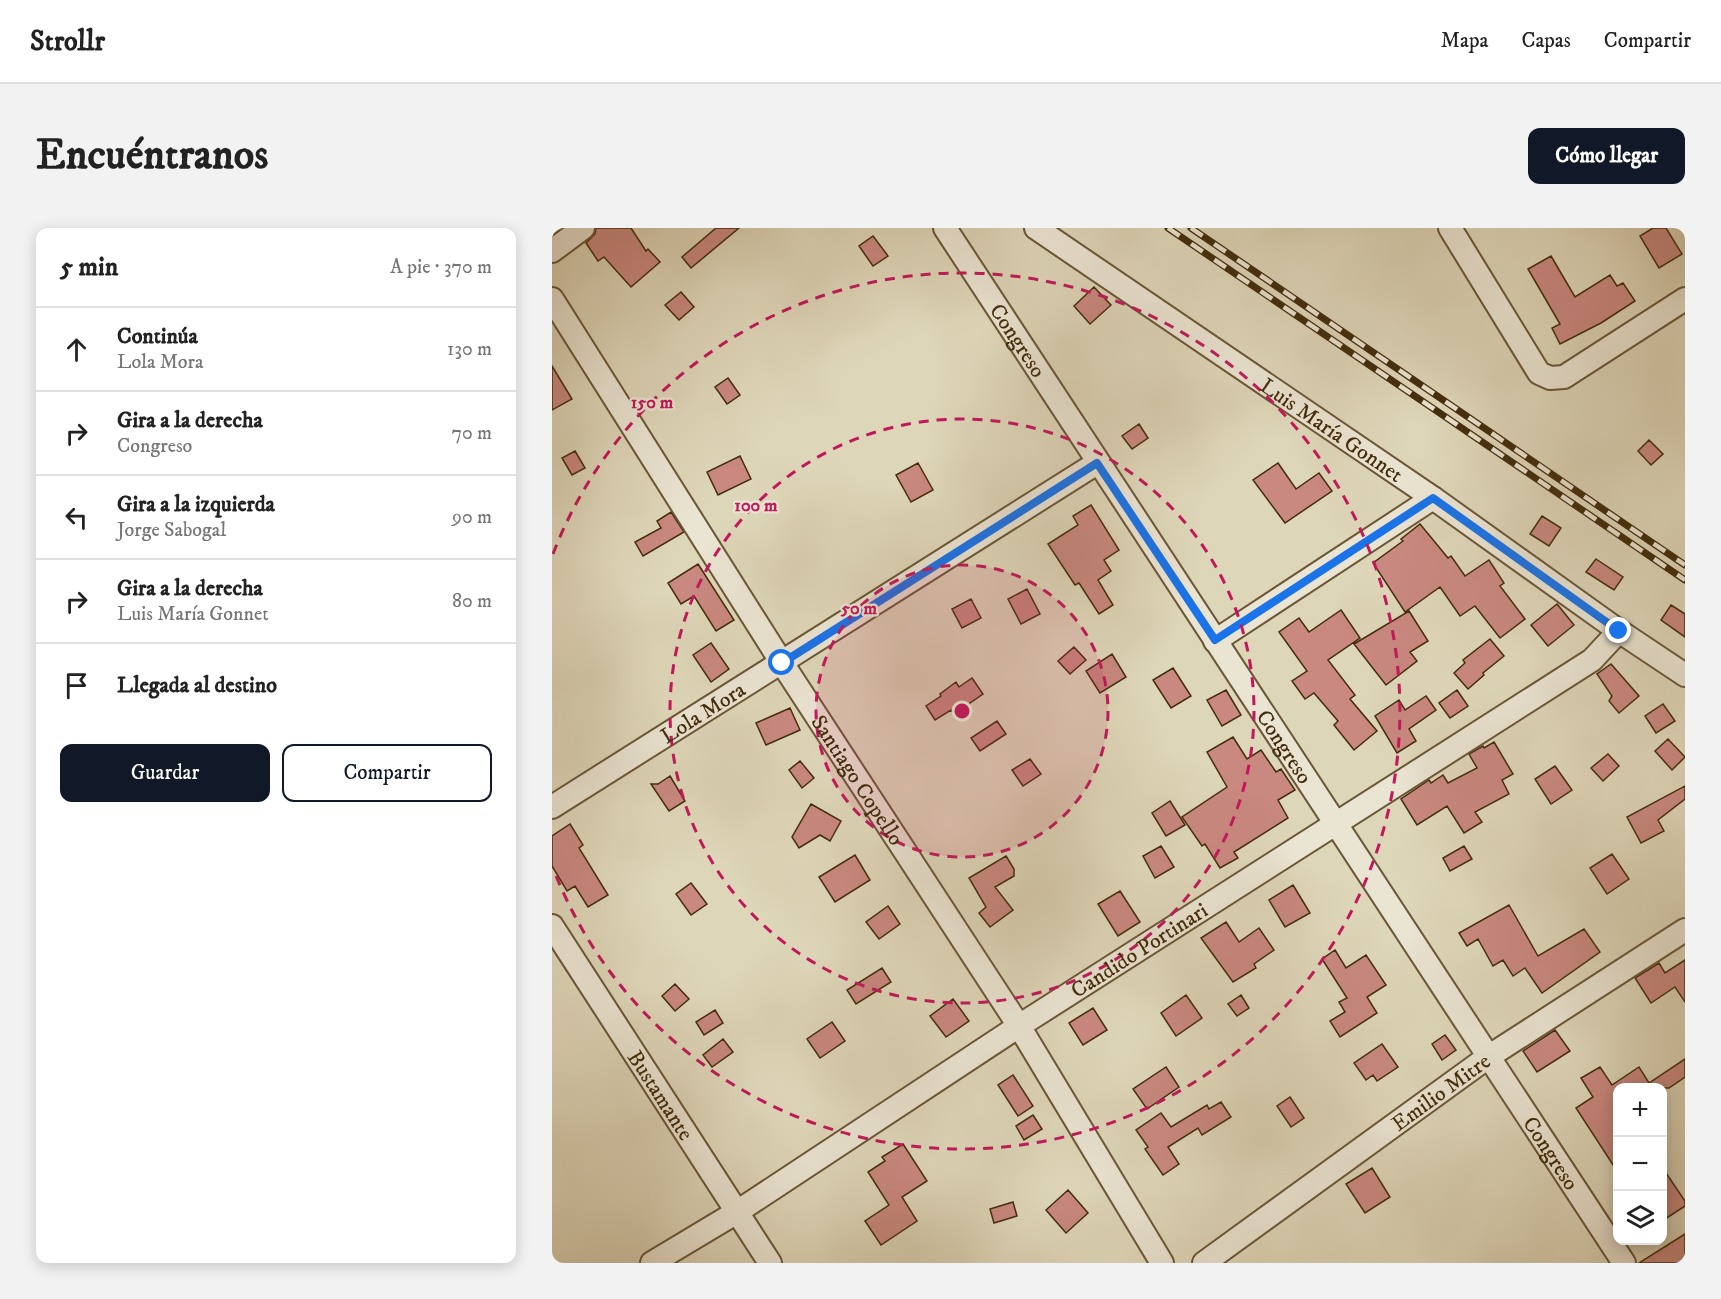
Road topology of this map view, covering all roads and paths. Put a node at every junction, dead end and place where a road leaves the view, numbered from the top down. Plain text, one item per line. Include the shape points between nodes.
1 (584, 228) edge
2 (945, 228) edge
3 (1036, 228) edge
4 (1450, 228) edge
5 (552, 250) edge
6 (552, 299) edge
7 (1685, 299) edge
8 (1097, 463) junction
9 (1433, 498) junction
10 (1619, 631) junction
11 (1215, 640) junction
12 (782, 663) junction
13 (1685, 675) edge
14 (552, 807) edge
15 (1336, 825) junction
16 (552, 926) edge
17 (1685, 930) edge
18 (1019, 1026) junction
19 (1488, 1057) junction
20 (737, 1212) junction
21 (652, 1263) edge
22 (770, 1263) edge
23 (1162, 1263) edge
24 (1204, 1263) edge
25 (1624, 1263) edge

1 - 5 street
2 - 8 street, Congreso
3 - 9 street, Luis María Gonnet
4 - 7 street via 1539,373 1550,378 1564,377
6 - 12 street, Santiago Copello
8 - 11 street, Congreso
8 - 12 street, Lola Mora
9 - 10 street, Luis María Gonnet
9 - 11 street
10 - 13 street, Luis María Gonnet
10 - 15 street, Candido Portinari via 1592,660
11 - 15 street, Congreso
12 - 14 street, Lola Mora
12 - 18 street, Santiago Copello
15 - 18 street, Candido Portinari
15 - 19 street, Congreso
16 - 20 street, Bustamante
17 - 19 street, Emilio Mitre
18 - 20 street, Candido Portinari
18 - 23 street, Santiago Copello
19 - 24 street, Emilio Mitre
19 - 25 street, Congreso
20 - 21 street, Candido Portinari
20 - 22 street, Bustamante

